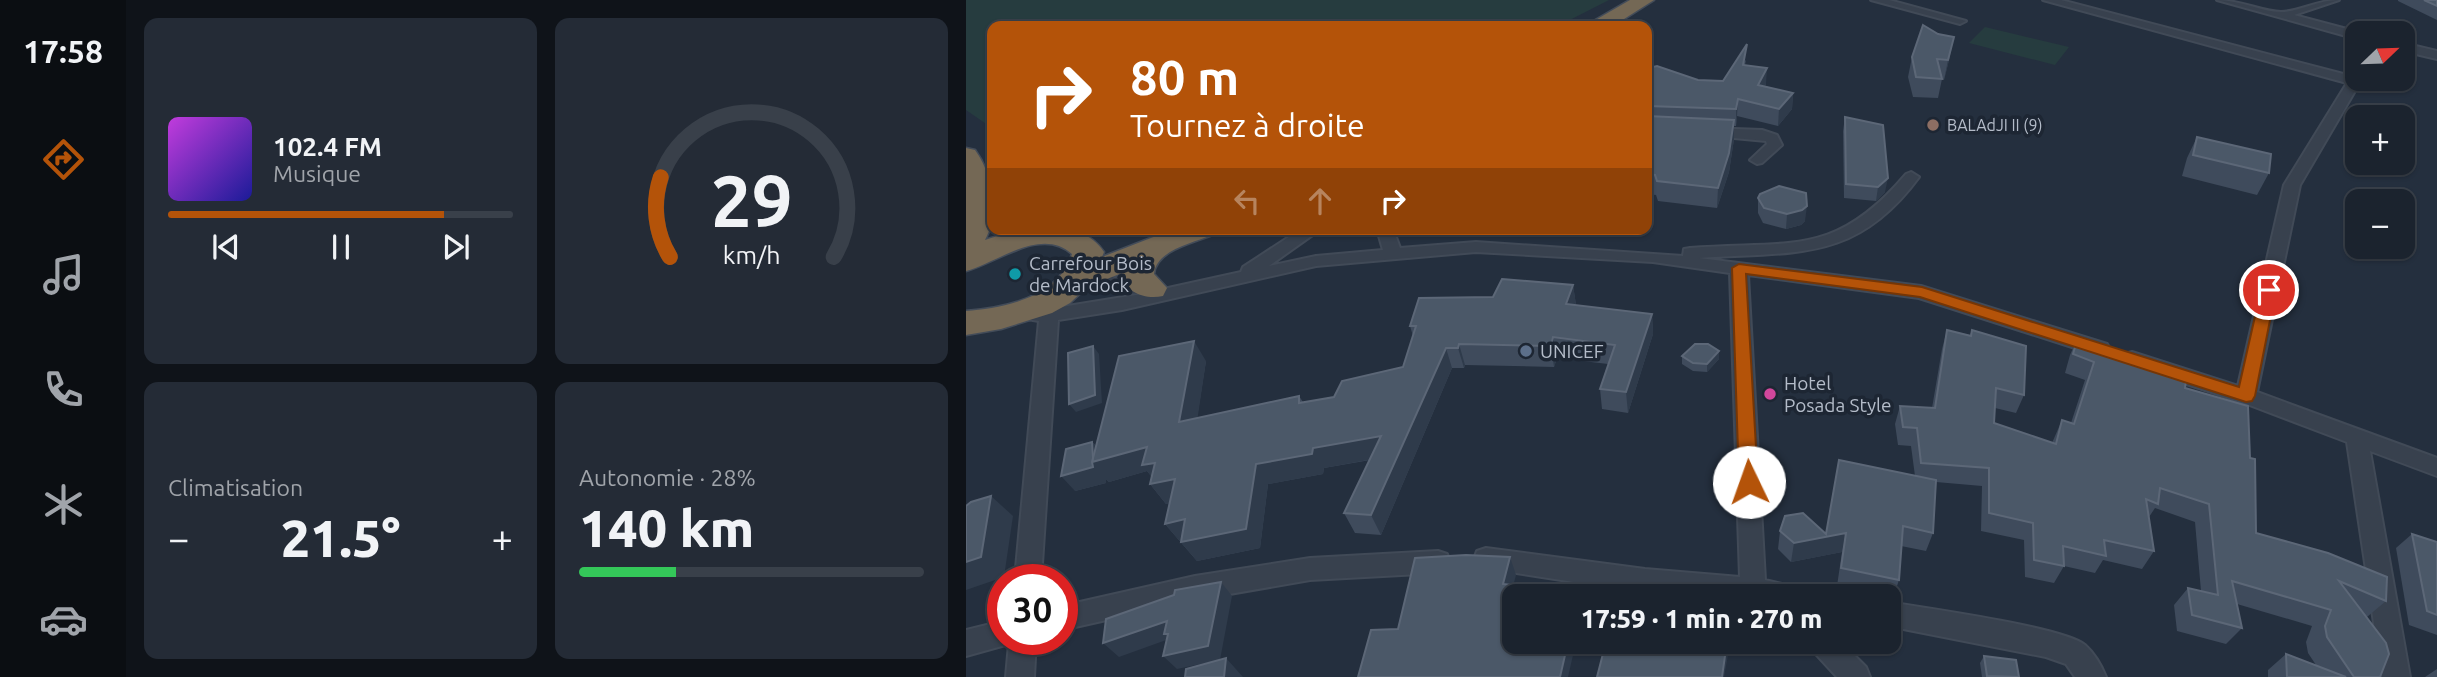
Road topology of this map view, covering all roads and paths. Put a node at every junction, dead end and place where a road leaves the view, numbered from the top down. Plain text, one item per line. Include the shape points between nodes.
1 (1644, 0) edge
2 (1876, 0) edge
3 (2048, 0) edge
4 (2222, 0) edge
5 (2334, 0) edge
6 (2278, 16) junction
7 (1608, 21) edge
8 (1960, 21) dead end
9 (2345, 32) edge
10 (2415, 50) edge
11 (2437, 55) edge
12 (2345, 75) edge
13 (2348, 91) edge
14 (1689, 131) edge
15 (966, 156) edge
16 (1757, 160) dead end
17 (1911, 177) dead end
18 (987, 202) edge
19 (1041, 235) edge
20 (1049, 235) edge
21 (1074, 235) edge
22 (1150, 235) edge
23 (1185, 235) edge
24 (1304, 235) edge
25 (1387, 235) edge
26 (1157, 246) junction
27 (966, 247) edge
28 (1393, 253) junction
29 (1653, 257) junction
30 (966, 261) edge
31 (1739, 268) junction
32 (1086, 275) junction
33 (1239, 278) junction
34 (1151, 288) junction
35 (1184, 289) junction
36 (1034, 314) junction
37 (966, 323) edge
38 (2246, 396) junction
39 (2357, 437) junction
40 (2437, 467) edge
41 (1028, 564) edge
42 (1681, 584) edge
43 (1753, 584) edge
44 (1078, 614) edge
45 (1901, 616) edge
46 (987, 638) edge
47 (966, 643) edge
48 (1834, 654) edge
49 (1022, 655) edge
50 (1020, 677) edge
51 (1856, 677) edge
52 (2092, 677) edge
53 (2396, 677) edge

1 - 7 highway
2 - 8 street
3 - 12 street
4 - 6 street
5 - 6 street
6 - 9 street
10 - 11 street
13 - 38 street via 2292,185
14 - 16 street via 1772,138 1775,145
15 - 18 highway
17 - 29 street via 1872,219 1823,245
18 - 27 highway
19 - 30 highway
20 - 32 highway via 1081,243 1088,252
21 - 22 highway
23 - 26 highway
24 - 33 street
25 - 28 street
26 - 32 highway
26 - 34 highway via 1137,272
28 - 29 street via 1476,247
28 - 33 street via 1315,261
29 - 31 street
31 - 38 street via 1922,292
31 - 43 street
32 - 34 street via 1110,285
32 - 36 highway
33 - 35 street
34 - 35 street
35 - 36 street via 1122,304
36 - 37 highway
36 - 41 street
38 - 39 street
39 - 40 street
39 - 53 street
42 - 44 street via 1495,558 1310,569 1195,587
45 - 52 street via 2046,644 2076,654
46 - 47 street
48 - 51 street
49 - 50 street

